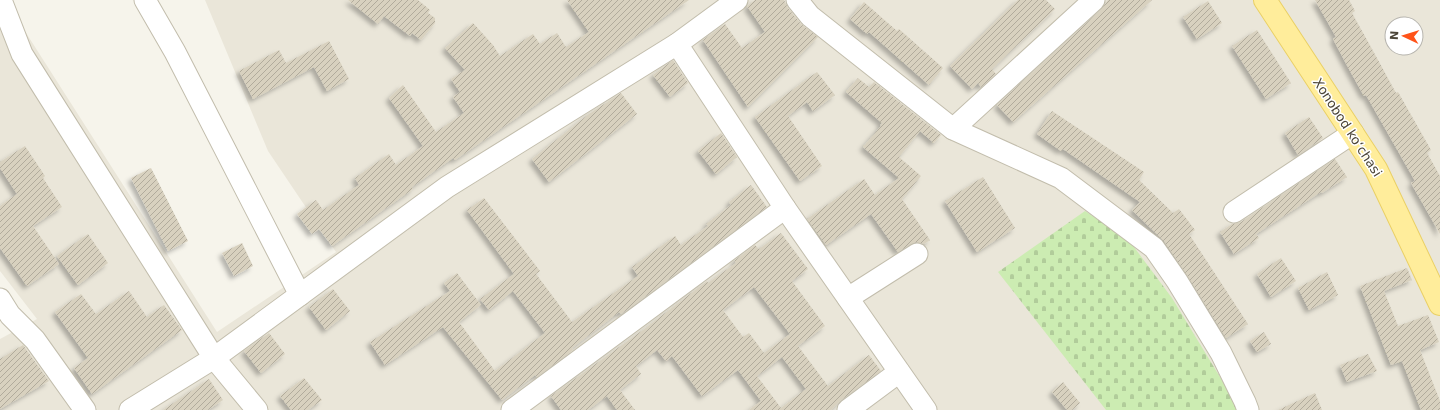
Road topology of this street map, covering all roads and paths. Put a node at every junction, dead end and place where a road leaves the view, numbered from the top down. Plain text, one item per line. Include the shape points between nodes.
1 (1, 0) edge
2 (145, 0) edge
3 (737, 0) edge
4 (797, 0) edge
5 (1094, 0) edge
6 (1265, 0) edge
7 (677, 44) junction
8 (953, 129) junction
9 (1353, 133) junction
10 (785, 208) junction
11 (1234, 212) dead end
12 (917, 254) dead end
13 (300, 295) junction
14 (848, 298) junction
15 (1440, 304) edge
16 (3, 311) edge
17 (214, 358) junction
18 (899, 372) junction
19 (85, 410) edge
20 (130, 410) edge
21 (257, 410) edge
22 (512, 410) edge
23 (848, 410) edge
24 (926, 410) edge
25 (1248, 410) edge

1 - 17 street via 22,54
2 - 13 street via 175,52
3 - 7 street
4 - 8 street via 810,16
5 - 8 street
6 - 9 main road, Xonobod koʻchasi
7 - 10 street
7 - 13 street via 447,187
8 - 25 street via 1061,178 1154,248 1221,353
9 - 11 street
9 - 15 main road, Xonobod koʻchasi via 1376,169
10 - 14 street
10 - 22 street
12 - 14 street
13 - 17 street
14 - 18 street
16 - 19 street via 36,340
17 - 20 street
17 - 21 street
18 - 23 street
18 - 24 street

